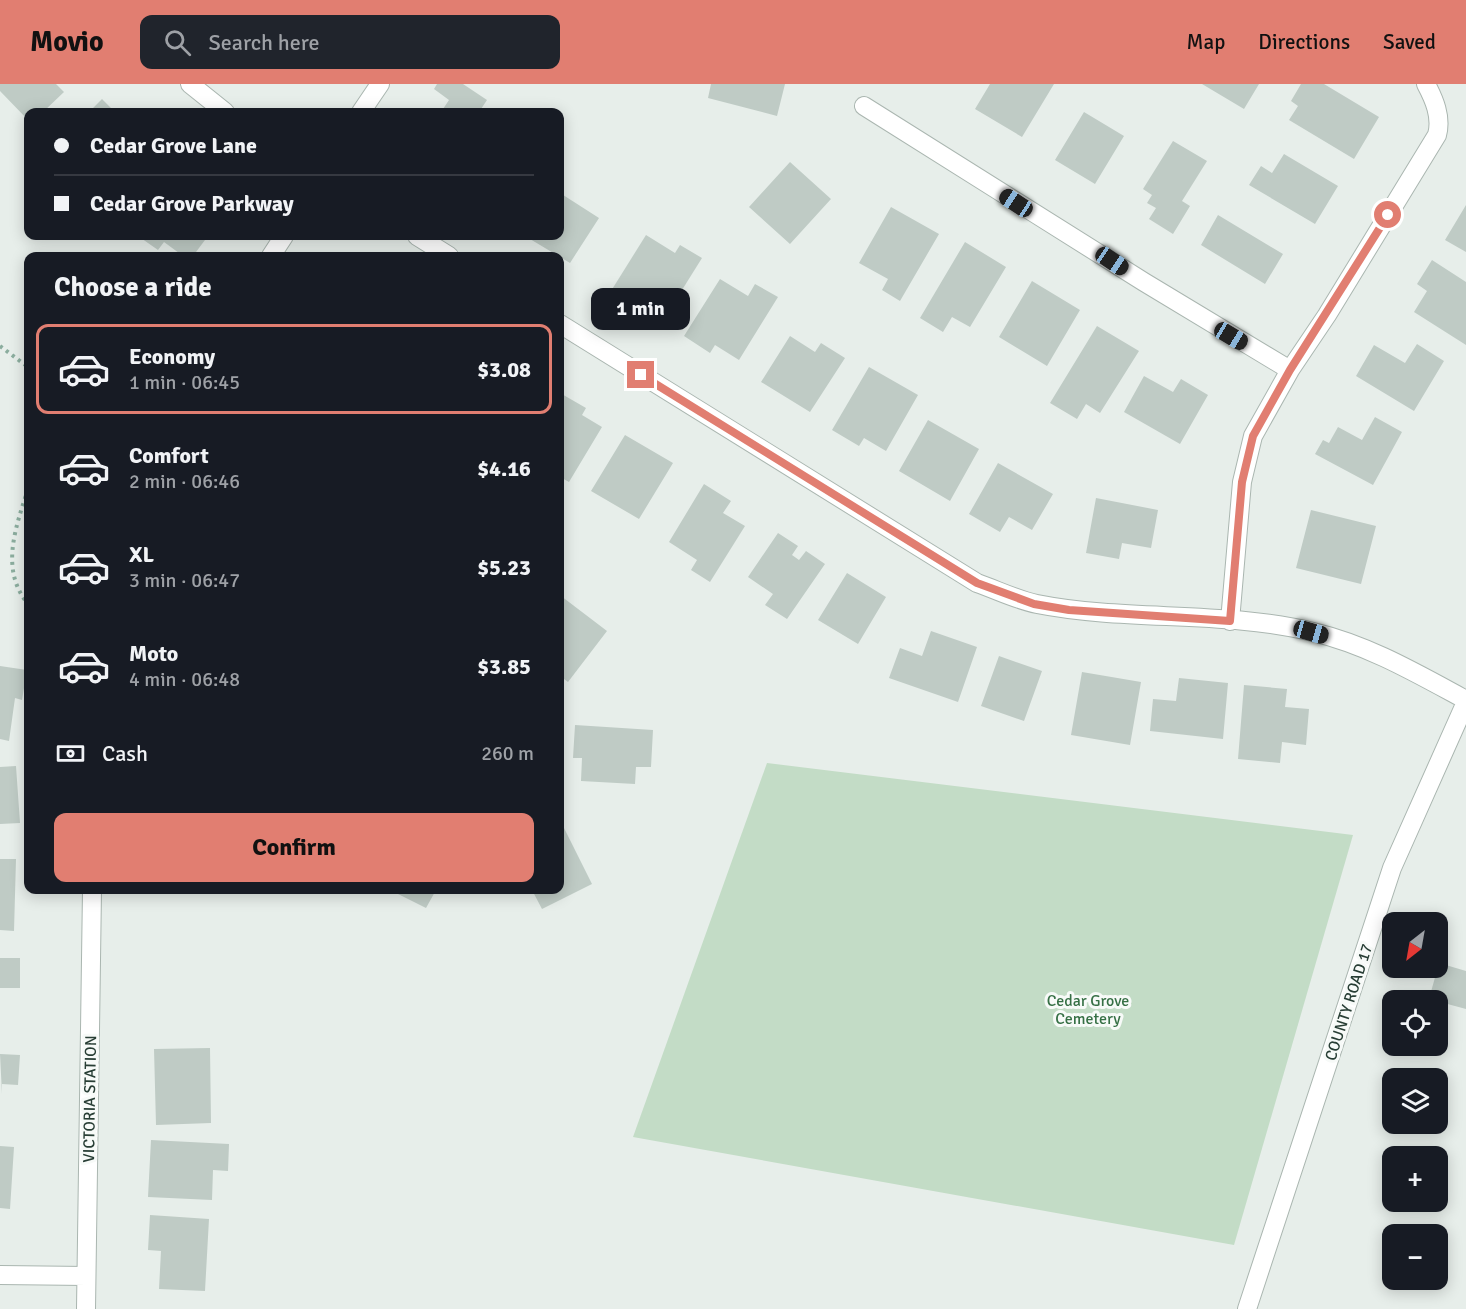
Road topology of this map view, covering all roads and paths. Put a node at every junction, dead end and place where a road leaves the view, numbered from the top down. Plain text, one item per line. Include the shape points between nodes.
1 (190, 84) edge
2 (380, 84) edge
3 (1426, 84) edge
4 (864, 106) dead end
5 (220, 108) edge
6 (364, 108) edge
7 (423, 240) edge
8 (443, 252) edge
9 (564, 327) edge
10 (0, 346) edge
11 (24, 364) edge
12 (1290, 370) junction
13 (24, 502) edge
14 (24, 598) edge
15 (1230, 621) junction
16 (1466, 701) edge
17 (92, 894) edge
18 (0, 1275) edge
19 (86, 1276) junction
20 (86, 1309) edge
21 (1247, 1309) edge

1 - 5 street
2 - 6 street
3 - 12 street via 1435,100 1440,127 1437,135
4 - 12 street
7 - 8 street
9 - 15 street via 977,583 1034,604 1069,610
10 - 11 path
12 - 15 street via 1253,436 1242,482
13 - 14 path via 8,564 8,575
15 - 16 street via 1311,632 1351,643 1396,662
16 - 21 street, COUNTY ROAD 17 via 1392,868
17 - 19 street, VICTORIA STATION
18 - 19 street
19 - 20 street, VICTORIA STATION

